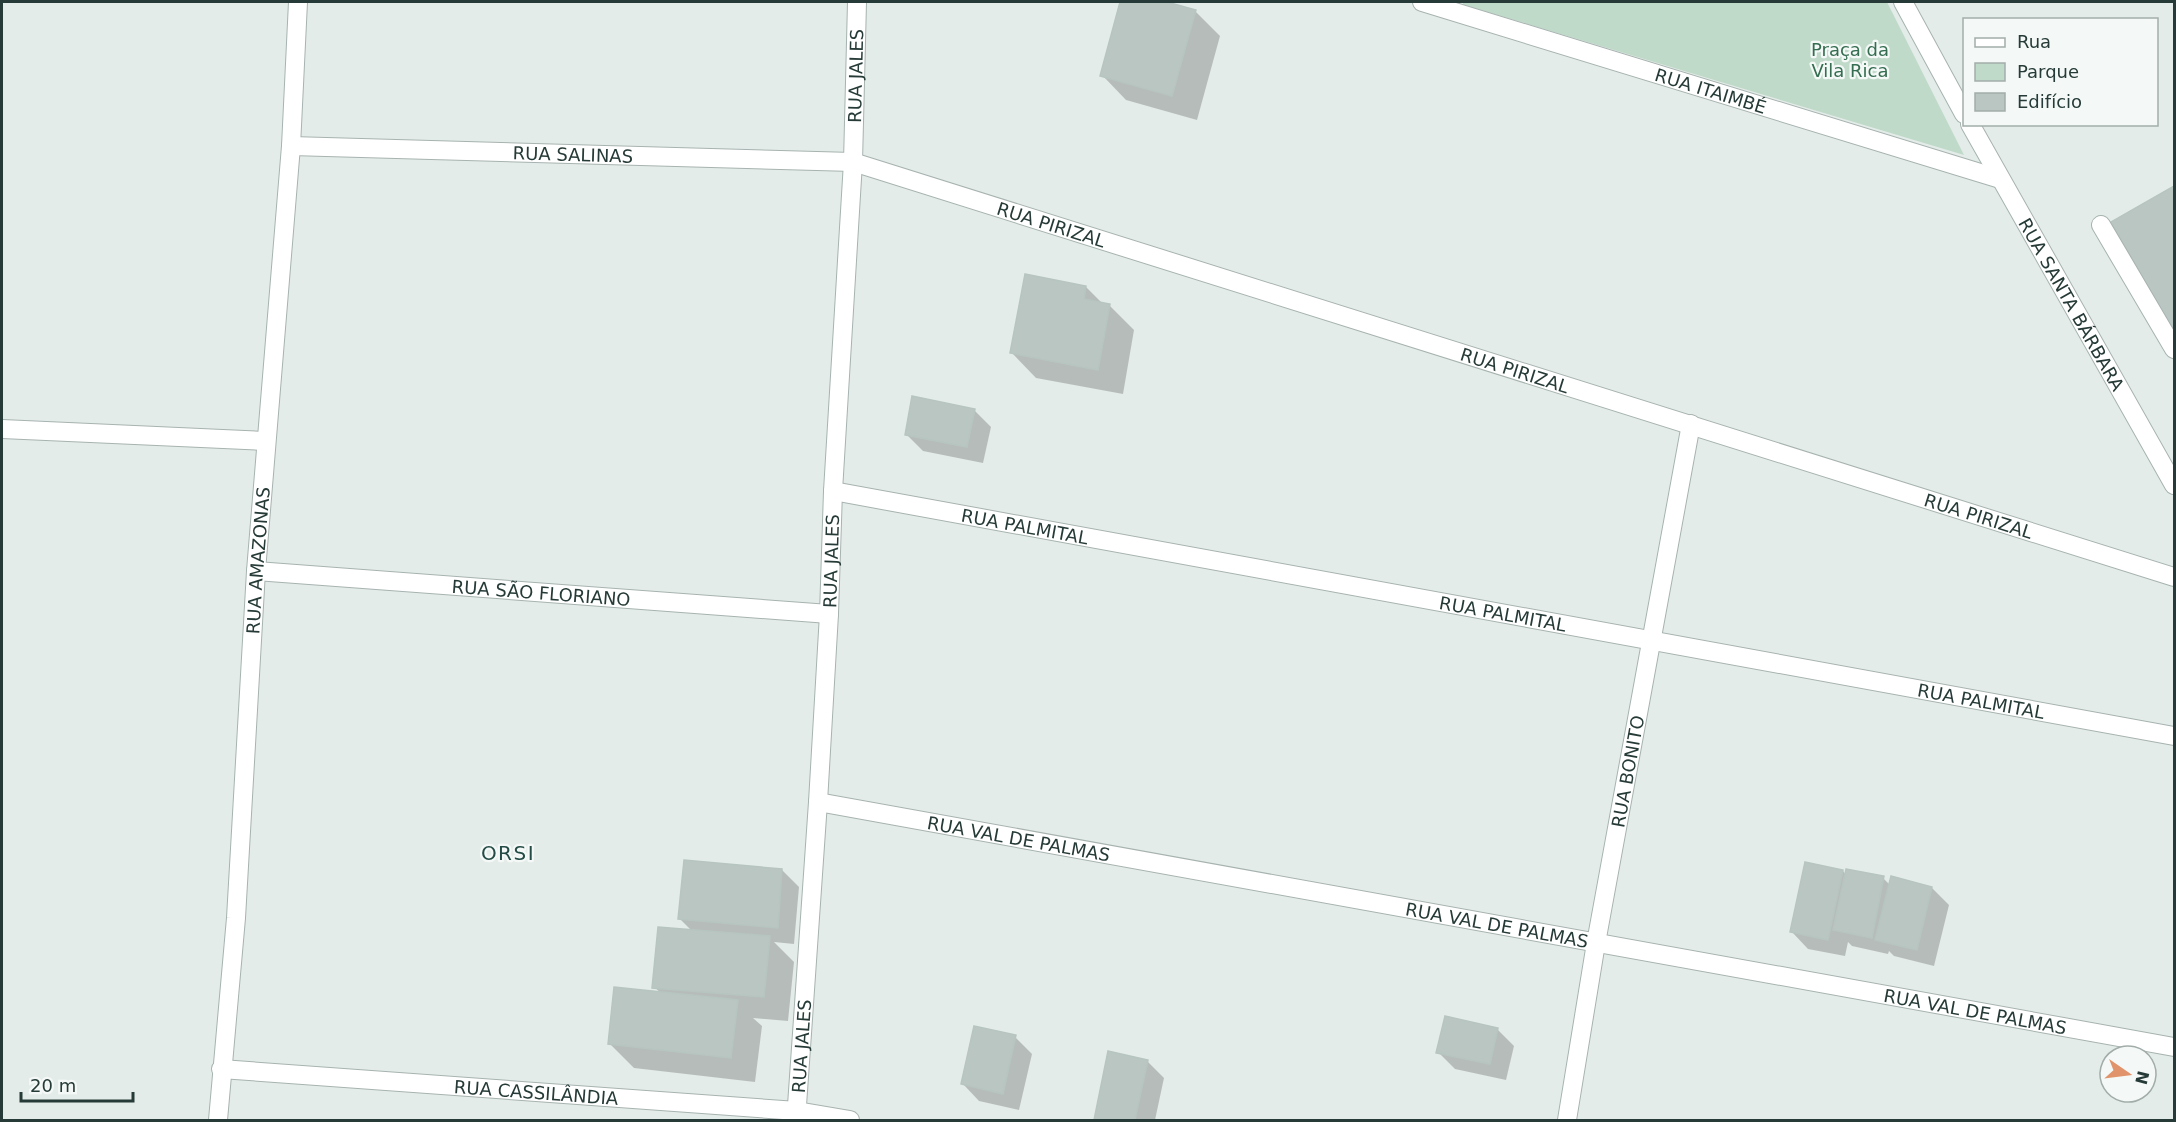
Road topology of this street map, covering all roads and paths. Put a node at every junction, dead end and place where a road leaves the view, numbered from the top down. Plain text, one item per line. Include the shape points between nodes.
1 (298, 2) edge
2 (857, 2) edge
3 (1422, 2) edge
4 (1903, 2) edge
5 (1452, 7) edge
6 (1963, 110) edge
7 (1971, 126) edge
8 (291, 146) junction
9 (853, 162) junction
10 (2000, 179) junction
11 (2101, 225) dead end
12 (2175, 349) edge
13 (1691, 424) junction
14 (2, 429) edge
15 (266, 441) junction
16 (2175, 485) edge
17 (832, 491) junction
18 (256, 571) junction
19 (2175, 577) edge
20 (829, 614) junction
21 (1651, 640) junction
22 (2175, 736) edge
23 (818, 802) junction
24 (1596, 943) junction
25 (2175, 1047) edge
26 (221, 1069) junction
27 (797, 1116) edge
28 (218, 1120) edge
29 (850, 1120) edge
30 (1567, 1120) edge

1 - 8 street, RUA AMAZONAS
2 - 9 street, RUA JALES
3 - 5 street, RUA ITAIMBÉ
4 - 6 street
5 - 10 street, RUA ITAIMBÉ
7 - 10 street, RUA SANTA BÁRBARA
8 - 9 street, RUA SALINAS
8 - 15 street, RUA AMAZONAS
9 - 13 street, RUA PIRIZAL
9 - 17 street, RUA JALES
10 - 16 street, RUA SANTA BÁRBARA
11 - 12 street
13 - 19 street, RUA PIRIZAL
13 - 21 street, RUA BONITO
14 - 15 street
15 - 18 street, RUA AMAZONAS
17 - 20 street, RUA JALES
17 - 21 street, RUA PALMITAL
18 - 20 street, RUA SÃO FLORIANO
18 - 26 street, RUA AMAZONAS via 236,918
20 - 23 street, RUA JALES
21 - 22 street, RUA PALMITAL
21 - 24 street, RUA BONITO
23 - 24 street, RUA VAL DE PALMAS
23 - 27 street, RUA JALES
24 - 25 street, RUA VAL DE PALMAS
24 - 30 street, RUA BONITO
26 - 27 street, RUA CASSILÂNDIA
26 - 28 street, RUA AMAZONAS
27 - 29 street, RUA CASSILÂNDIA

